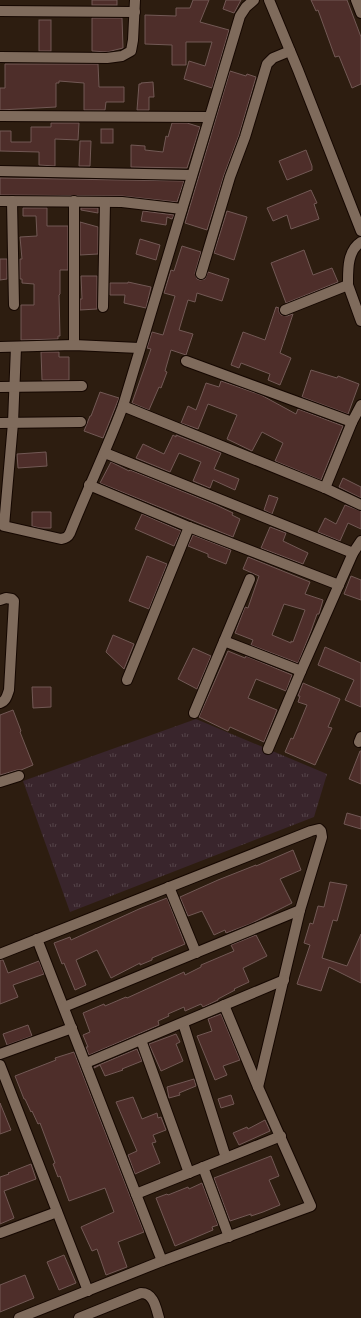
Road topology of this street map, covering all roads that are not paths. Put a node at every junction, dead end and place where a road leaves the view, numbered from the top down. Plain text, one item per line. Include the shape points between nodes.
1 (135, 0) edge
2 (254, 0) edge
3 (269, 0) edge
4 (356, 0) edge
5 (0, 10) edge
6 (135, 12) junction
7 (361, 13) edge
8 (290, 51) junction
9 (0, 56) edge
10 (0, 116) edge
11 (209, 117) junction
12 (0, 171) edge
13 (192, 175) junction
14 (0, 201) edge
15 (12, 201) junction
16 (74, 201) junction
17 (105, 202) junction
18 (182, 208) junction
19 (361, 231) edge
20 (361, 242) edge
21 (201, 274) dead end
22 (348, 285) junction
23 (14, 304) dead end
24 (103, 306) dead end
25 (285, 310) dead end
26 (361, 321) edge
27 (74, 345) junction
28 (0, 347) edge
29 (16, 347) junction
30 (139, 348) junction
31 (186, 361) dead end
32 (82, 386) dead end
33 (0, 387) edge
34 (14, 388) junction
35 (361, 405) edge
36 (123, 406) junction
37 (13, 422) junction
38 (81, 422) dead end
39 (352, 422) junction
40 (0, 423) edge
41 (105, 453) junction
42 (89, 485) junction
43 (325, 488) junction
44 (361, 505) edge
45 (190, 527) junction
46 (361, 541) edge
47 (353, 553) junction
48 (250, 579) dead end
49 (338, 585) junction
50 (0, 600) edge
51 (224, 642) junction
52 (301, 671) junction
53 (127, 680) dead end
54 (0, 703) edge
55 (194, 713) dead end
56 (268, 750) dead end
57 (19, 776) dead end
58 (0, 782) edge
59 (169, 887) junction
60 (300, 910) junction
61 (37, 939) junction
62 (196, 953) junction
63 (0, 954) edge
64 (284, 980) junction
65 (224, 1005) junction
66 (64, 1007) junction
67 (183, 1022) junction
68 (72, 1028) junction
69 (141, 1040) junction
70 (0, 1054) edge
71 (86, 1063) junction
72 (0, 1065) edge
73 (258, 1087) junction
74 (281, 1136) junction
75 (226, 1158) junction
76 (203, 1167) junction
77 (189, 1173) junction
78 (136, 1194) junction
79 (57, 1212) junction
80 (0, 1233) edge
81 (229, 1237) junction
82 (162, 1261) junction
83 (88, 1291) junction
84 (100, 1314) edge
85 (19, 1318) edge
86 (79, 1318) edge
87 (160, 1318) edge

1 - 6 street
2 - 11 street via 240,16
3 - 8 street
4 - 7 street
5 - 6 street
6 - 9 street via 131,51 122,56
8 - 19 street
8 - 21 street via 273,58 267,64
10 - 11 street
11 - 13 street
12 - 13 street
13 - 18 street
14 - 15 street
15 - 16 street
15 - 23 street
16 - 17 street
16 - 27 street
17 - 18 street
17 - 24 street
18 - 30 street via 164,274
20 - 22 street via 353,251 349,262
22 - 25 street
22 - 26 street
27 - 29 street
27 - 30 street
28 - 29 street
29 - 34 street
30 - 36 street
31 - 39 street
32 - 34 street
33 - 34 street
34 - 37 street
35 - 39 street
36 - 41 street
36 - 43 street
37 - 38 street
37 - 40 street
37 - 42 street via 4,526 61,539 68,537
39 - 43 street
41 - 42 street
41 - 47 street
42 - 45 street
43 - 44 street
45 - 49 street
45 - 53 street
46 - 47 street
47 - 49 street
48 - 51 street
49 - 52 street
50 - 54 street via 9,598 14,601 9,690 7,698
51 - 52 street
51 - 55 street
52 - 56 street
57 - 58 street
59 - 60 street via 319,829 322,837
59 - 61 street
59 - 62 street
60 - 62 street
60 - 64 street
61 - 63 street
61 - 66 street
62 - 66 street
64 - 65 street
64 - 73 street
65 - 67 street
65 - 73 street
66 - 68 street
67 - 69 street
67 - 75 street
68 - 70 street
68 - 71 street
69 - 71 street
69 - 77 street
71 - 78 street
72 - 79 street
73 - 74 street
74 - 75 street
74 - 81 street via 312,1206
75 - 76 street
76 - 77 street
76 - 81 street
77 - 78 street
78 - 82 street
79 - 80 street
79 - 83 street
81 - 82 street
82 - 83 street
83 - 85 street
84 - 86 street
84 - 87 street via 141,1293 146,1293 153,1299

